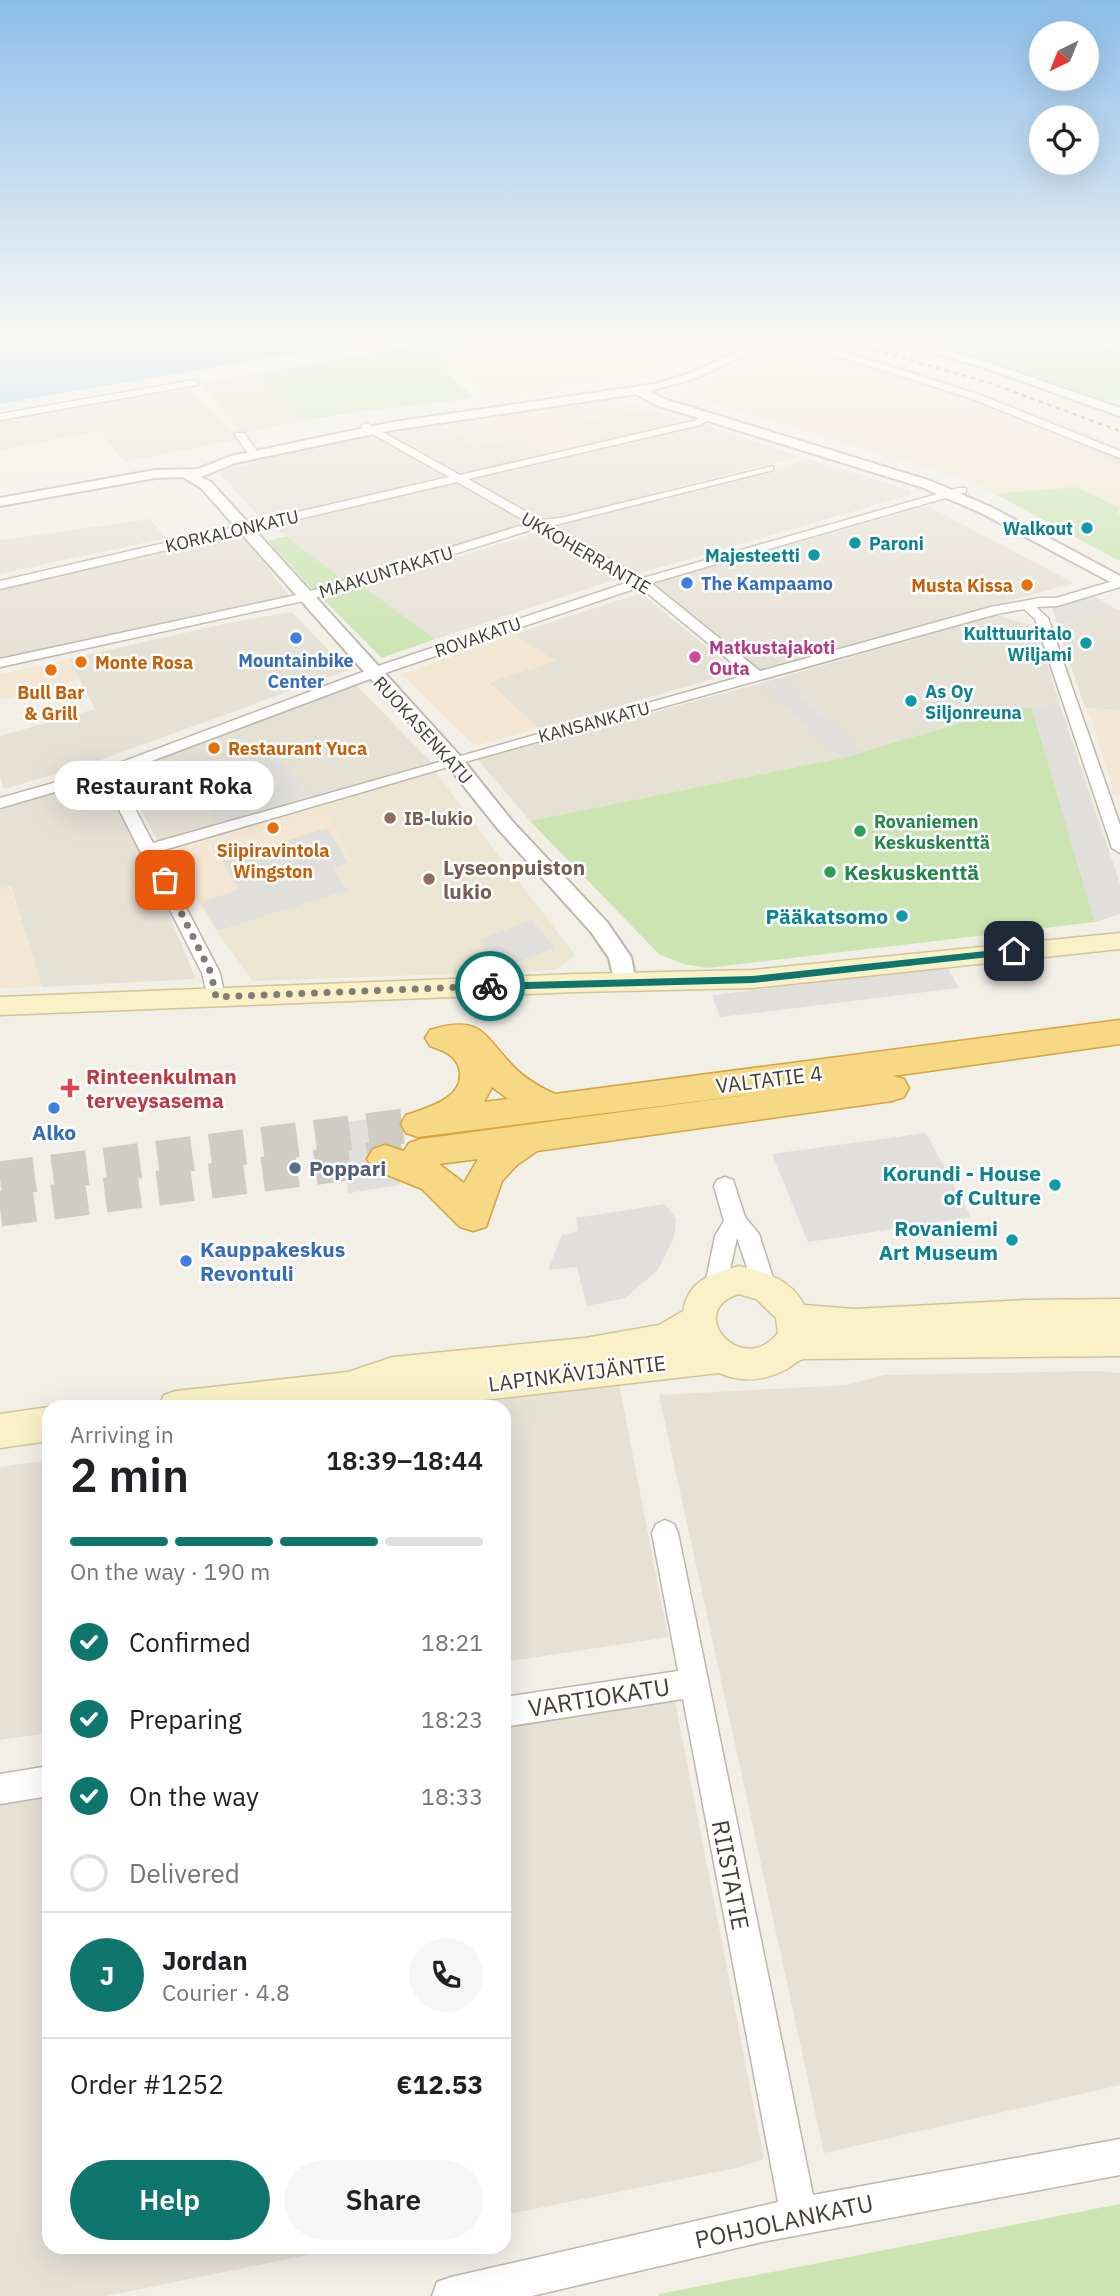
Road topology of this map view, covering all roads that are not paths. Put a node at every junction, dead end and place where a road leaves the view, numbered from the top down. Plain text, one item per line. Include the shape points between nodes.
1 (250, 447) edge
2 (267, 447) edge
3 (286, 447) edge
4 (401, 447) edge
5 (590, 447) edge
6 (808, 447) edge
7 (822, 447) edge
8 (1101, 447) edge
9 (828, 449) junction
10 (252, 450) junction
11 (1120, 455) edge
12 (202, 466) junction
13 (769, 468) dead end
14 (178, 471) junction
15 (455, 478) junction
16 (956, 492) junction
17 (0, 496) edge
18 (0, 502) edge
19 (537, 524) junction
20 (244, 528) junction
21 (1118, 577) edge
22 (642, 582) junction
23 (0, 584) edge
24 (304, 597) junction
25 (1033, 603) junction
26 (0, 663) edge
27 (373, 673) junction
28 (758, 677) junction
29 (454, 761) junction
30 (108, 772) junction
31 (0, 803) edge
32 (1120, 848) edge
33 (150, 849) junction
34 (1120, 941) edge
35 (624, 982) junction
36 (216, 997) junction
37 (0, 1006) edge
38 (1120, 1032) edge
39 (1120, 1055) edge
40 (551, 1106) junction
41 (423, 1133) junction
42 (529, 1139) junction
43 (385, 1159) tunnel mouth
44 (726, 1186) dead end
45 (735, 1222) junction
46 (764, 1284) junction
47 (717, 1285) junction
48 (1120, 1314) edge
49 (697, 1320) junction
50 (791, 1333) junction
51 (1120, 1341) edge
52 (723, 1357) junction
53 (348, 1388) junction
54 (239, 1400) edge
55 (42, 1425) edge
56 (0, 1431) edge
57 (665, 1533) dead end
58 (694, 1683) junction
59 (511, 1711) edge
60 (42, 1782) edge
61 (0, 1789) edge
62 (1120, 2157) edge
63 (799, 2217) junction
64 (451, 2296) edge

1 - 10 street
2 - 10 street
3 - 12 street
4 - 15 street, UKKOHERRANTIE
5 - 15 street, KORKALONKATU
6 - 9 street
7 - 9 street
8 - 11 street
9 - 16 street
10 - 12 street
12 - 14 street, RUOKASENKATU
12 - 14 street
12 - 20 street, RUOKASENKATU
13 - 19 street, MAAKUNTAKATU
14 - 17 street
14 - 18 street
15 - 19 street, UKKOHERRANTIE
15 - 20 street, KORKALONKATU
16 - 21 street
16 - 22 street, ROVAKATU
19 - 22 street, UKKOHERRANTIE
19 - 24 street, MAAKUNTAKATU
20 - 23 street, KORKALONKATU
20 - 24 street, RUOKASENKATU
21 - 25 street, KANSANKATU via 1056,602
22 - 27 street, ROVAKATU
22 - 28 street, UKKOHERRANTIE
24 - 26 street, MAAKUNTAKATU
24 - 27 street, RUOKASENKATU
25 - 28 street, KANSANKATU
25 - 32 street
27 - 29 street, RUOKASENKATU
27 - 30 street, ROVAKATU
28 - 29 street, KANSANKATU
29 - 33 street, KANSANKATU
29 - 35 street, RUOKASENKATU via 599,928 620,957
30 - 31 street, ROVAKATU
30 - 33 street
33 - 36 street via 211,973
34 - 35 main road via 753,979
35 - 36 main road
36 - 37 main road
38 - 40 highway, VALTATIE 4
39 - 42 highway, VALTATIE 4
40 - 41 highway, VALTATIE 4
40 - 41 highway via 505,1080 472,1038 448,1036 441,1038 466,1052 475,1064 478,1081 470,1098
41 - 42 highway, VALTATIE 4
42 - 43 highway via 501,1155 487,1172 477,1191 473,1216 437,1179
44 - 45 street
45 - 46 street via 748,1234
45 - 47 street via 726,1236
46 - 47 main road via 739,1280
46 - 50 main road via 784,1300
47 - 49 main road via 702,1300
48 - 50 main road via 854,1324
49 - 52 main road via 705,1341
49 - 53 main road, LAPINKÄVIJÄNTIE via 665,1339 584,1353 393,1373
50 - 51 main road via 805,1344
50 - 52 main road via 771,1361 738,1363
52 - 53 main road, LAPINKÄVIJÄNTIE via 396,1394
53 - 54 main road, LAPINKÄVIJÄNTIE
55 - 56 main road
57 - 58 street, RIISTATIE
58 - 59 street, VARTIOKATU
58 - 63 street, RIISTATIE
60 - 61 street
62 - 63 street, POHJOLANKATU
63 - 64 street, POHJOLANKATU

